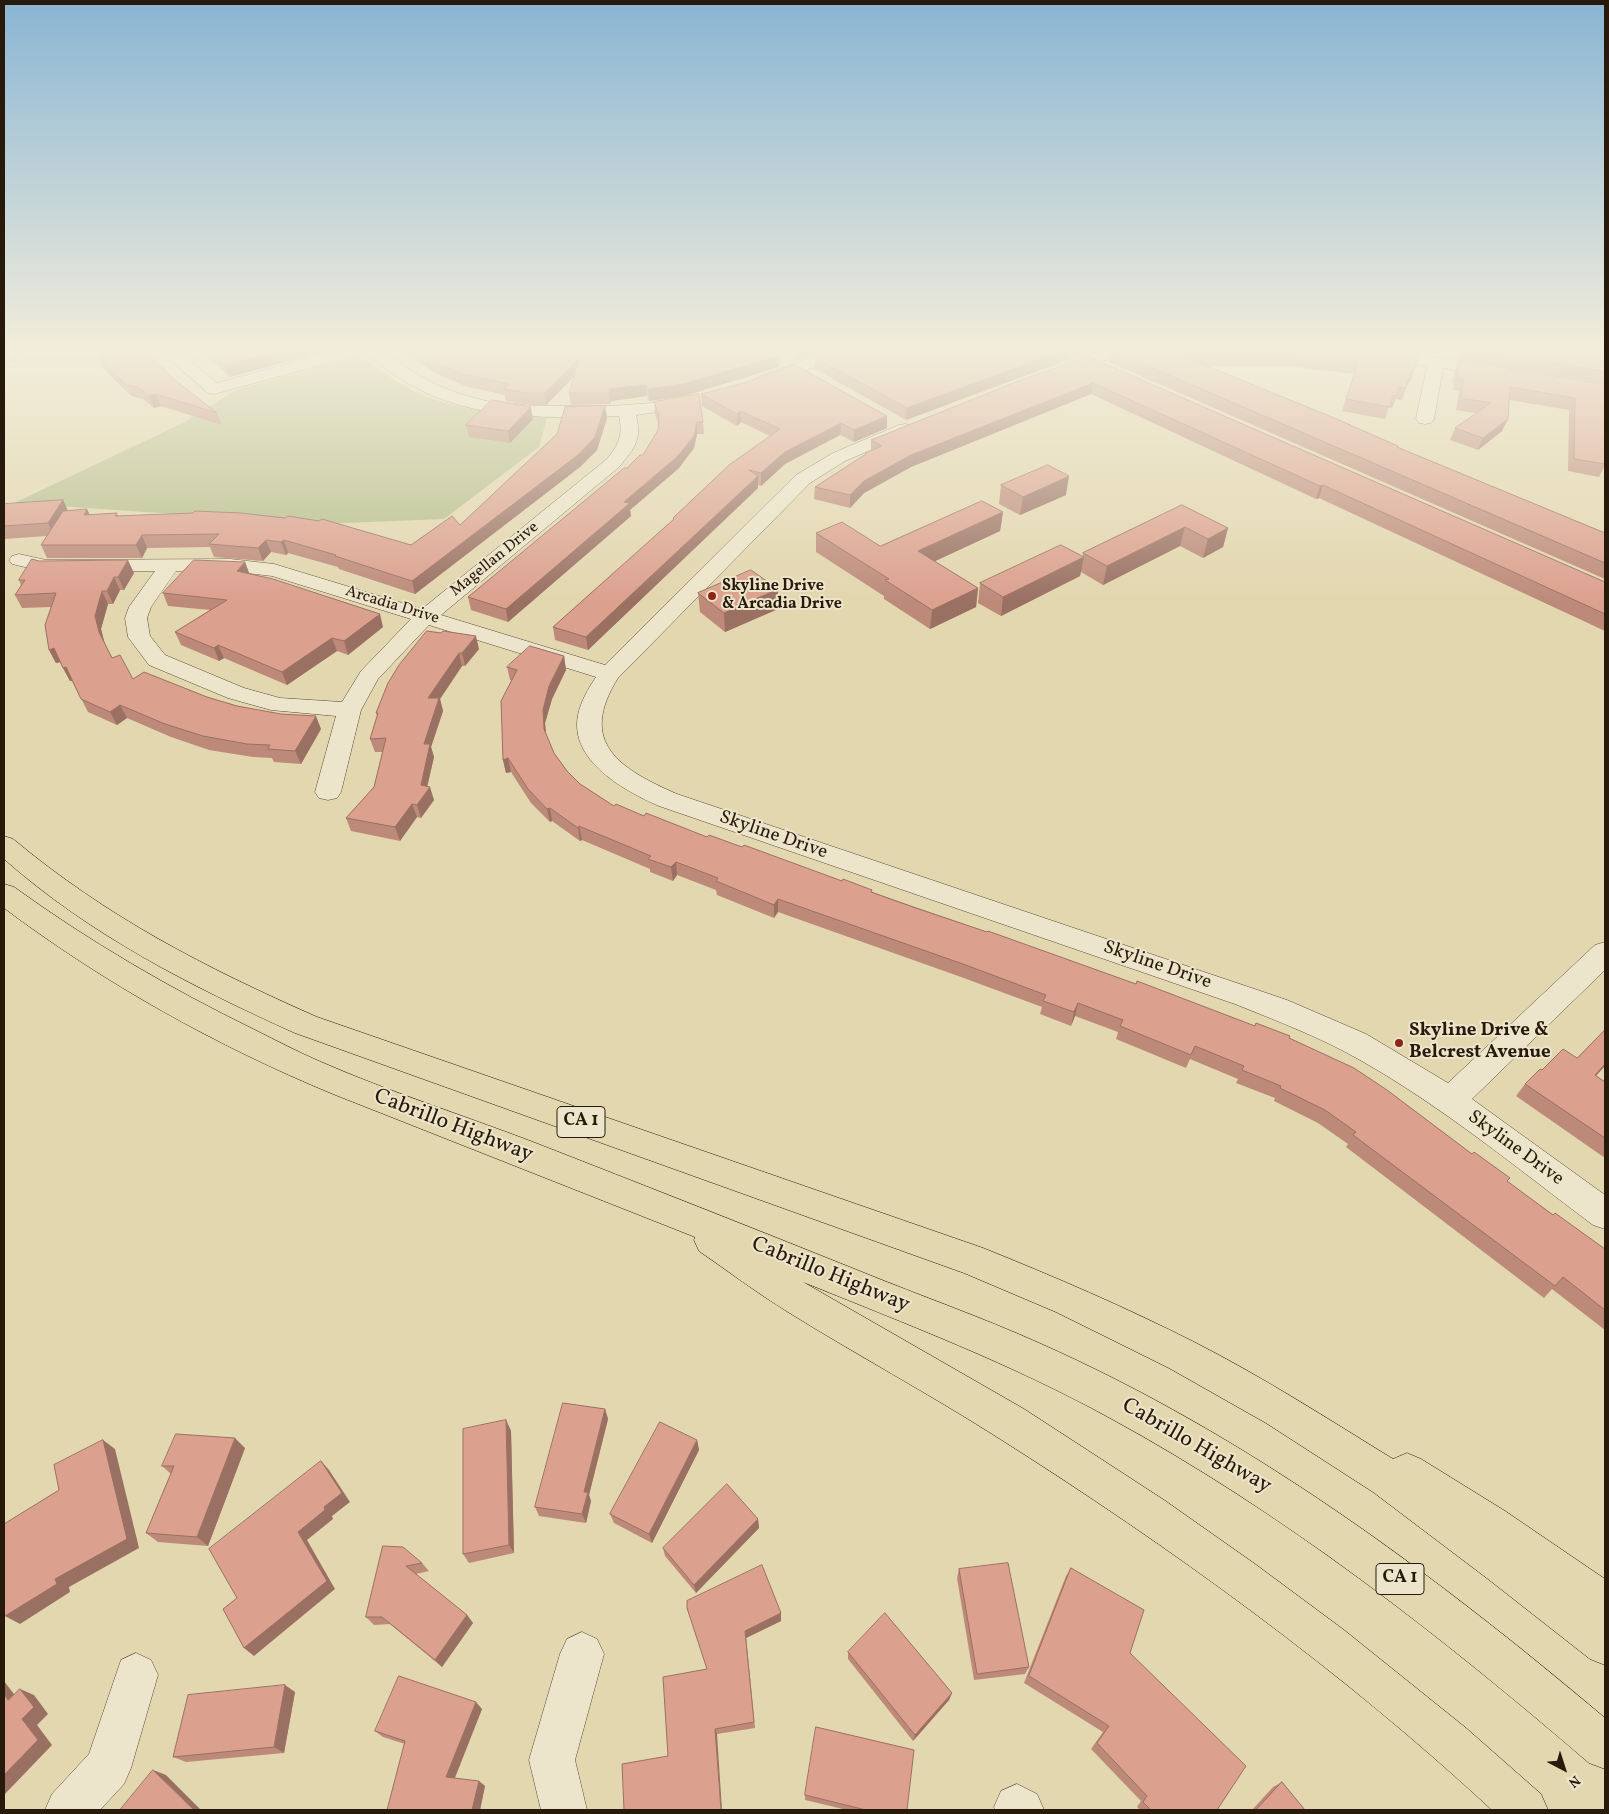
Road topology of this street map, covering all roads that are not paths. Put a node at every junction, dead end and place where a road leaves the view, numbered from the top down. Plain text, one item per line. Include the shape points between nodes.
1 (630, 433) edge
2 (888, 433) edge
3 (19, 560) dead end
4 (171, 564) junction
5 (425, 617) junction
6 (609, 674) junction
7 (349, 710) junction
8 (328, 792) dead end
9 (4, 845) edge
10 (4, 894) edge
11 (1605, 953) edge
12 (1449, 1101) junction
13 (661, 1207) junction
14 (1605, 1214) edge
15 (1182, 1355) junction
16 (1605, 1604) edge
17 (1605, 1644) edge
18 (582, 1654) dead end
19 (136, 1675) dead end
20 (1605, 1747) edge
21 (1521, 1807) edge
22 (68, 1810) edge
23 (564, 1810) edge

1 - 5 street, Magellan Drive via 630,442 613,463
2 - 6 street, Skyline Drive via 803,479
3 - 4 street, Arcadia Drive via 46,566
4 - 5 street, Arcadia Drive via 230,564 274,570
4 - 7 street via 140,607 136,618 139,637 157,660 236,693 279,705
5 - 6 street, Arcadia Drive
5 - 7 street, Magellan Drive via 370,676
6 - 12 street, Skyline Drive via 591,705 590,737 598,754 611,769 646,792 1287,1012 1369,1051
7 - 8 street, Magellan Drive
9 - 15 highway, CA 1 via 77,904 126,935 240,996 306,1025 971,1259 1069,1300
10 - 13 highway, Cabrillo Highway / CA 1 via 94,958 152,991 317,1074
11 - 12 street
12 - 14 street, Skyline Drive
13 - 20 highway, Cabrillo Highway / CA 1 via 1035,1360 1179,1434 1312,1517 1394,1575
13 - 21 highway via 788,1292 1004,1420 1120,1494 1323,1640 1434,1729
15 - 16 highway via 1280,1402 1415,1478 1507,1536
15 - 17 highway, CA 1 via 1279,1410 1387,1478
18 - 23 street via 552,1760
19 - 22 street via 108,1768

